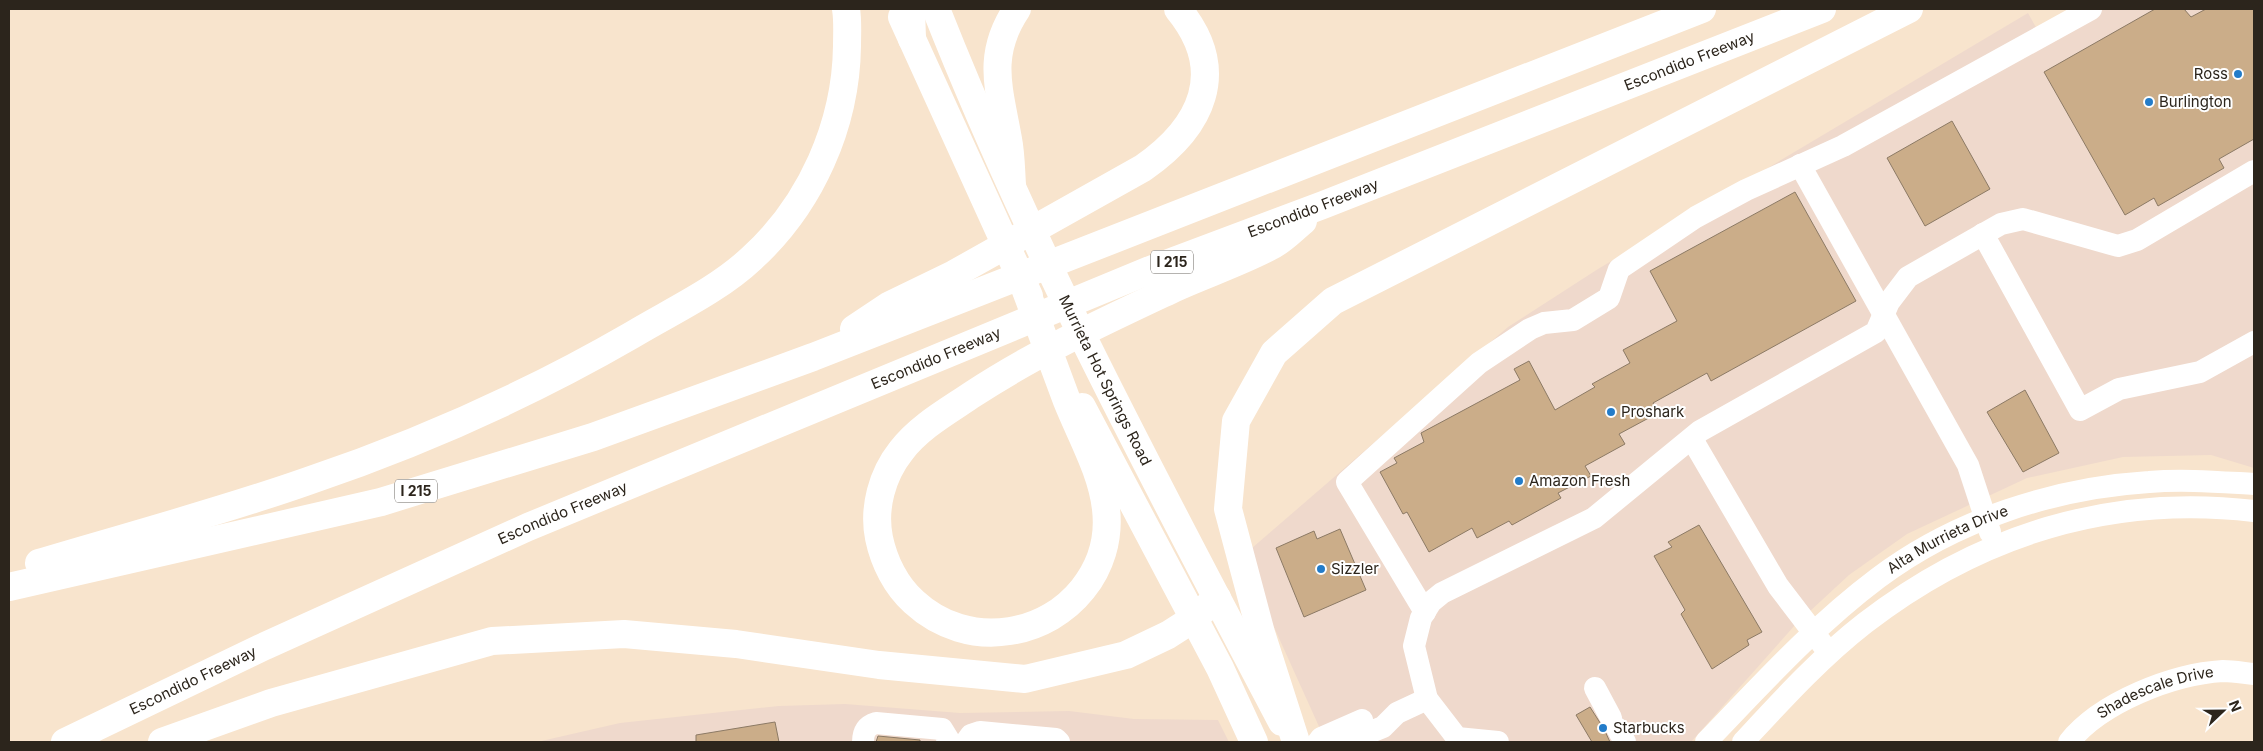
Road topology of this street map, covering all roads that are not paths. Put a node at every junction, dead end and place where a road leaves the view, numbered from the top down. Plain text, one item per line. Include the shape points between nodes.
1 (846, 9) edge
2 (898, 9) edge
3 (911, 9) edge
4 (936, 9) edge
5 (1017, 9) edge
6 (1178, 9) edge
7 (1702, 9) edge
8 (1822, 9) edge
9 (1909, 9) edge
10 (2091, 9) edge
11 (912, 39) junction
12 (1800, 165) junction
13 (2254, 171) edge
14 (1012, 185) junction
15 (1323, 205) junction
16 (1983, 234) junction
17 (1884, 315) junction
18 (2254, 342) edge
19 (813, 357) junction
20 (1073, 400) junction
21 (1692, 439) junction
22 (2254, 484) edge
23 (2254, 511) edge
24 (1985, 519) junction
25 (1995, 545) junction
26 (9, 573) edge
27 (9, 587) edge
28 (1217, 598) junction
29 (1425, 612) junction
30 (1193, 618) junction
31 (1813, 632) junction
32 (1829, 654) junction
33 (2254, 674) edge
34 (1595, 688) dead end
35 (1427, 699) junction
36 (1396, 713) junction
37 (1618, 729) edge
38 (65, 742) edge
39 (162, 742) edge
40 (863, 742) edge
41 (950, 742) edge
42 (966, 742) edge
43 (1059, 742) edge
44 (1254, 742) edge
45 (1294, 742) edge
46 (1318, 742) edge
47 (1346, 742) edge
48 (1498, 742) edge
49 (1706, 742) edge
50 (1743, 742) edge
51 (2068, 742) edge

1 - 26 main road via 847,71 836,123 818,170 789,218 752,258 713,288 590,359 446,428 309,481
2 - 11 main road
3 - 11 main road
4 - 14 main road, Murrieta Hot Springs Road
5 - 14 main road via 999,44 996,75 1009,141
6 - 19 main road via 1195,34 1204,66 1205,84 1189,126 1163,154 954,274 890,305
7 - 19 main road, I 215
8 - 15 main road, Escondido Freeway / I 215
9 - 45 main road via 1333,301 1274,353 1236,421 1228,509
10 - 12 street via 1843,146
11 - 20 main road
12 - 17 street
12 - 29 street via 1696,217 1619,269 1609,298 1580,316 1530,329 1479,363 1347,482
13 - 16 street via 2137,240 2118,246 2023,220 2001,224
14 - 28 main road, Murrieta Hot Springs Road via 1109,389
15 - 20 main road via 1273,245 1094,326 989,384 926,426 902,449 883,483 877,523 880,541 895,579 907,596 938,620 964,630 1002,633 1021,630 1049,618 1086,587 1101,560 1106,508
15 - 38 main road, Escondido Freeway / I 215 via 1150,270 528,527 265,646
16 - 17 street via 1908,277 1889,302
16 - 18 street via 2080,410 2119,389 2200,372
17 - 21 street via 1876,332 1700,431
17 - 24 street via 1968,465
19 - 27 main road, I 215 via 593,437 381,502
20 - 30 main road, Murrieta Hot Springs Road
21 - 29 street via 1594,518 1442,593
21 - 31 street via 1778,586
22 - 24 street, Alta Murrieta Drive via 2190,480 2111,486 2048,498
23 - 25 street, Alta Murrieta Drive via 2127,510 2061,523
24 - 25 street
24 - 31 street, Alta Murrieta Drive via 1933,544 1880,577
25 - 32 street, Alta Murrieta Drive via 1916,588 1865,623
28 - 30 main road
28 - 45 main road, Murrieta Hot Springs Road
29 - 35 street via 1414,646
30 - 39 main road via 1168,635 1126,655 1025,679 879,665 736,644 624,634 492,641 271,703
30 - 44 main road, Murrieta Hot Springs Road
31 - 32 street
31 - 49 street, Alta Murrieta Drive
32 - 50 street, Alta Murrieta Drive
33 - 51 street, Shadescale Drive via 2223,671 2157,684 2105,710
34 - 37 street
35 - 36 street
35 - 48 street via 1456,738
36 - 46 street via 1378,714
36 - 47 street via 1384,726
40 - 41 street via 863,734 869,725 876,723 942,729
42 - 43 street via 971,735 980,732

